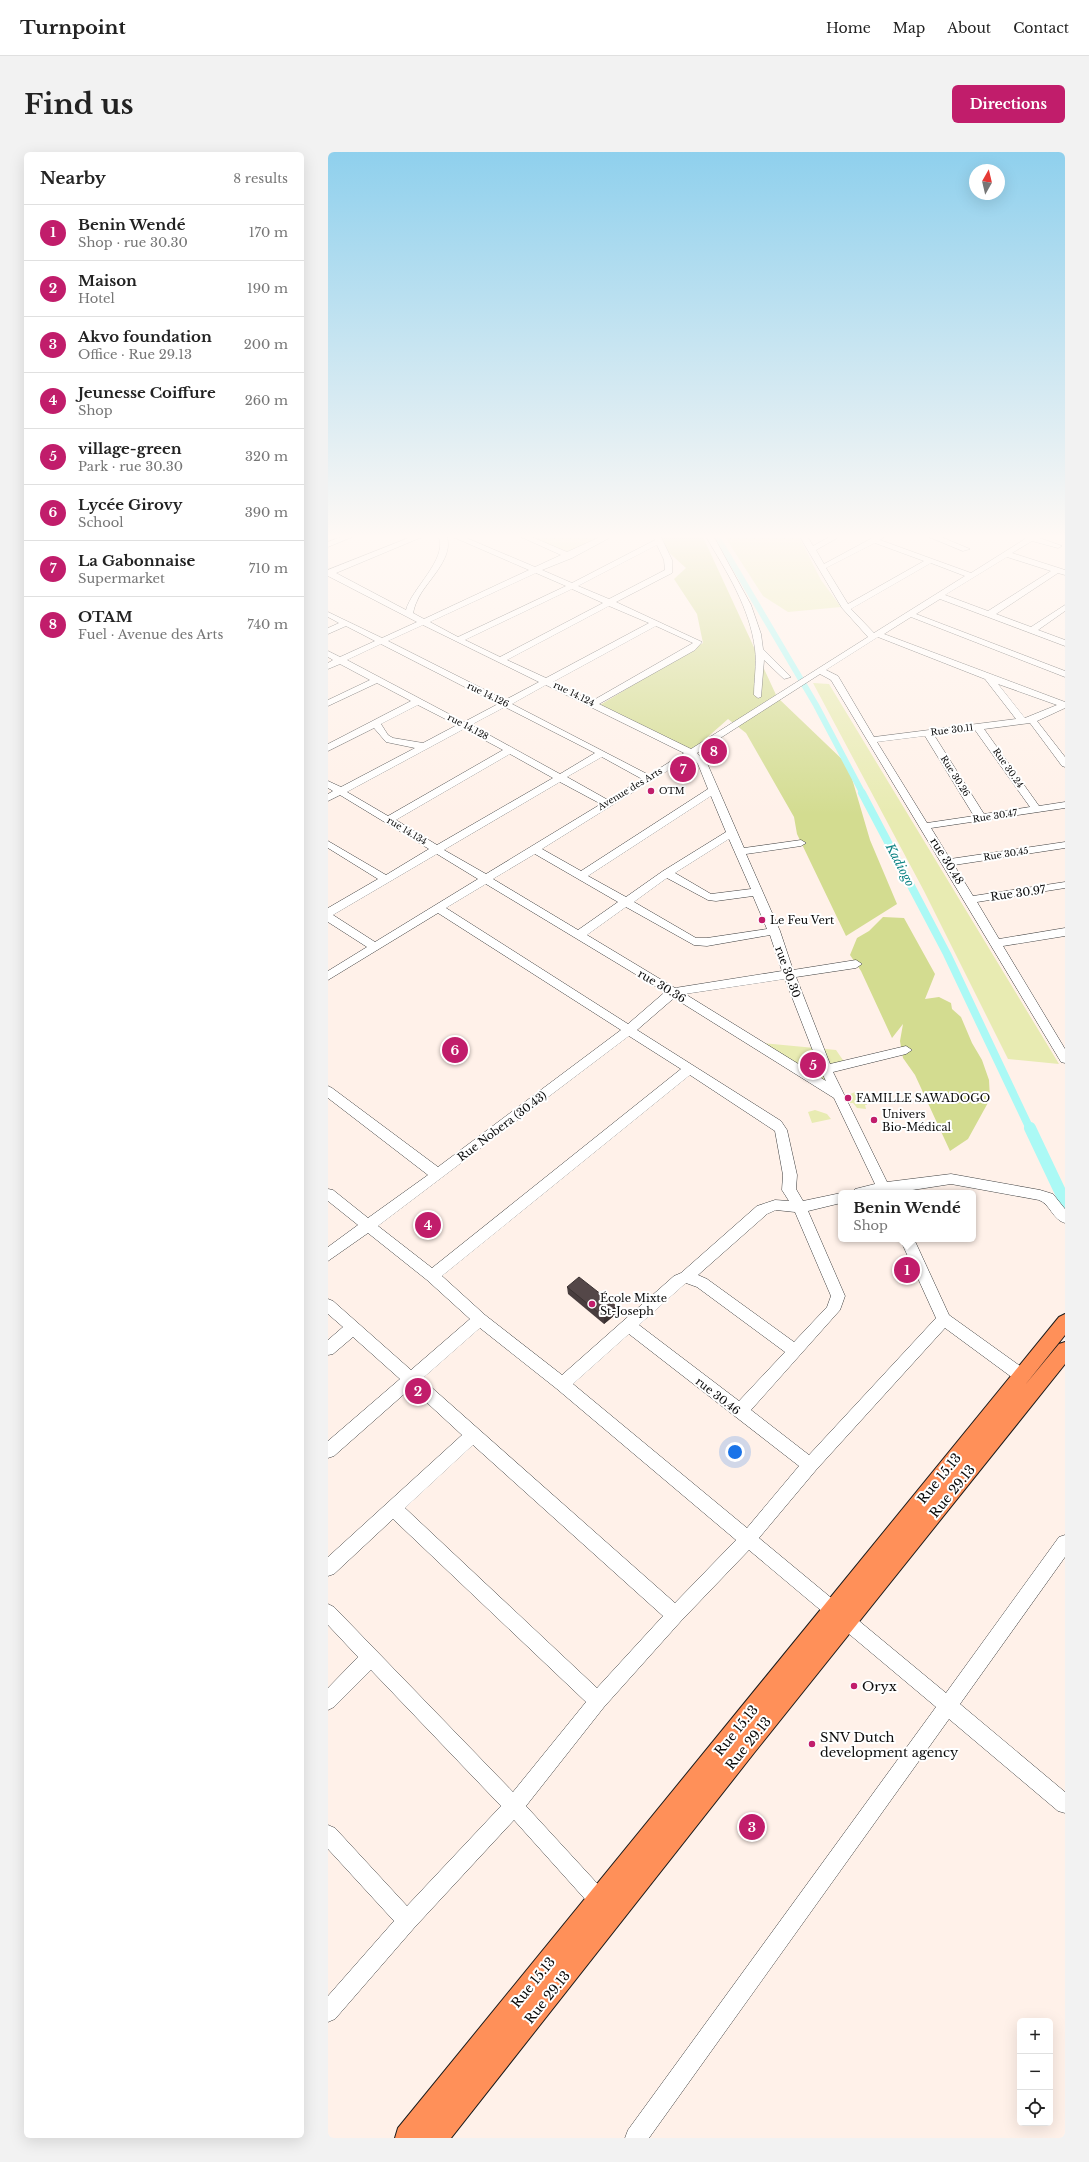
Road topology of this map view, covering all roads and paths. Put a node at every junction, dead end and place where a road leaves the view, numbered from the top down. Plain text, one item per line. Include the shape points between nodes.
1 (360, 630) edge
2 (404, 630) edge
3 (438, 630) edge
4 (480, 630) edge
5 (560, 630) edge
6 (643, 630) edge
7 (671, 630) edge
8 (756, 630) edge
9 (868, 630) edge
10 (885, 630) edge
11 (951, 630) edge
12 (1028, 630) edge
13 (1031, 631) joint
14 (875, 636) junction
15 (382, 640) junction
16 (458, 640) junction
17 (1065, 642) edge
18 (760, 651) junction
19 (328, 654) edge
20 (341, 660) junction
21 (502, 660) junction
22 (328, 666) edge
23 (821, 671) junction
24 (1065, 674) edge
25 (988, 676) junction
26 (787, 677) dead end
27 (376, 680) junction
28 (547, 681) junction
29 (758, 695) dead end
30 (418, 701) junction
31 (328, 703) edge
32 (504, 703) junction
33 (593, 704) junction
34 (1065, 705) edge
35 (1027, 721) junction
36 (376, 723) junction
37 (463, 725) junction
38 (978, 727) junction
39 (928, 733) junction
40 (872, 740) junction
41 (423, 746) junction
42 (328, 748) edge
43 (510, 750) junction
44 (602, 753) junction
45 (691, 753) junction
46 (1065, 764) edge
47 (559, 777) junction
48 (647, 778) junction
49 (328, 784) edge
50 (714, 790) junction
51 (340, 791) junction
52 (328, 798) edge
53 (607, 803) junction
54 (1065, 805) edge
55 (1037, 810) junction
56 (981, 818) junction
57 (389, 820) junction
58 (925, 826) junction
59 (732, 833) junction
60 (802, 843) dead end
61 (1065, 845) edge
62 (330, 847) edge
63 (437, 849) junction
64 (534, 849) junction
65 (740, 852) junction
66 (947, 863) junction
67 (667, 873) junction
68 (581, 876) junction
69 (386, 878) junction
70 (484, 879) junction
71 (1065, 886) edge
72 (756, 892) junction
73 (970, 900) junction
74 (626, 902) junction
75 (438, 908) junction
76 (328, 913) edge
77 (328, 917) edge
78 (774, 931) junction
79 (1061, 932) edge
80 (579, 935) junction
81 (996, 944) junction
82 (1065, 944) edge
83 (374, 947) junction
84 (856, 964) dead end
85 (788, 975) junction
86 (328, 976) edge
87 (673, 992) junction
88 (628, 1031) junction
89 (906, 1050) dead end
90 (1065, 1060) edge
91 (690, 1069) junction
92 (826, 1069) junction
93 (328, 1091) edge
94 (838, 1094) junction
95 (437, 1174) junction
96 (884, 1190) edge
97 (328, 1194) edge
98 (838, 1199) edge
99 (800, 1207) junction
100 (1065, 1218) edge
101 (367, 1226) junction
102 (908, 1242) edge
103 (328, 1255) edge
104 (432, 1276) junction
105 (686, 1277) junction
106 (328, 1305) edge
107 (480, 1319) junction
108 (944, 1319) junction
109 (1065, 1322) edge
110 (628, 1325) junction
111 (354, 1328) junction
112 (328, 1349) edge
113 (1065, 1350) edge
114 (796, 1351) junction
115 (1022, 1376) junction
116 (412, 1378) junction
117 (562, 1384) junction
118 (739, 1412) junction
119 (474, 1434) junction
120 (328, 1451) edge
121 (810, 1465) junction
122 (393, 1508) junction
123 (748, 1539) junction
124 (1065, 1543) edge
125 (328, 1568) edge
126 (328, 1613) edge
127 (675, 1615) junction
128 (839, 1616) junction
129 (371, 1657) junction
130 (598, 1701) junction
131 (328, 1702) edge
132 (948, 1706) junction
133 (1065, 1804) edge
134 (514, 1806) junction
135 (328, 1835) edge
136 (599, 1900) junction
137 (407, 1922) junction
138 (328, 2012) edge
139 (408, 2138) edge
140 (434, 2138) edge
141 (636, 2138) edge

1 - 15 street, rue 14.126
2 - 15 street
3 - 16 street, rue 14.124
4 - 16 street
5 - 21 street
6 - 28 street
7 - 33 street via 698,642 692,648
8 - 18 street
9 - 14 street
10 - 14 street, Avenue des Arts
11 - 24 street
12 - 13 street
13 - 17 street
14 - 23 street, Avenue des Arts
14 - 25 street
15 - 20 street
15 - 32 street, rue 14.126
16 - 21 street, rue 14.124
18 - 26 street
18 - 29 street
19 - 20 street, rue 14.128
20 - 22 street
20 - 27 street, rue 14.128
21 - 28 street, rue 14.124
23 - 40 street, rue 30.48 via 838,681 844,696
23 - 45 street, Avenue des Arts
25 - 34 street
25 - 35 street
27 - 30 street, rue 14.128
27 - 31 street
28 - 32 street
28 - 33 street, rue 14.124
30 - 36 street
30 - 37 street, rue 14.128
32 - 37 street
32 - 44 street, rue 14.126
33 - 45 street, rue 14.124
34 - 35 street
35 - 38 street, Rue 30.11
35 - 46 street
36 - 41 street via 380,734 387,740
36 - 42 street
37 - 41 street
37 - 43 street, rue 14.128
38 - 39 street, Rue 30.11
38 - 55 street, Rue 30.24
39 - 40 street, Rue 30.11
39 - 56 street, Rue 30.26
40 - 58 street, rue 30.48
41 - 51 street
43 - 47 street, rue 14.128
43 - 57 street
44 - 47 street
44 - 48 street, rue 14.126
45 - 48 street, Avenue des Arts
45 - 50 street, rue 30.30 via 702,763
47 - 53 street, rue 14.128
47 - 63 street
48 - 53 street, Avenue des Arts
49 - 51 street, rue 14.134
50 - 59 street, rue 30.30
50 - 68 street
51 - 52 street
51 - 57 street, rue 14.134
53 - 64 street, Avenue des Arts
54 - 55 street, Rue 30.47
55 - 56 street, Rue 30.47
56 - 58 street, Rue 30.47
57 - 63 street, rue 14.134
58 - 66 street, rue 30.48
59 - 65 street, rue 30.30
59 - 67 street
60 - 65 street
61 - 66 street, Rue 30.45
62 - 69 street
63 - 69 street
63 - 70 street, rue 14.134
64 - 68 street
64 - 70 street, Avenue des Arts
65 - 72 street, rue 30.30
66 - 73 street, rue 30.48
67 - 72 street via 708,897
67 - 74 street
68 - 74 street
69 - 76 street
70 - 75 street, Avenue des Arts
70 - 80 street, rue 30.36
71 - 73 street, Rue 30.97
72 - 78 street, rue 30.30
73 - 81 street, rue 30.48
74 - 78 street via 694,941 706,942
74 - 80 street
75 - 83 street, Avenue des Arts
75 - 88 street
77 - 83 street
78 - 85 street, rue 30.30
79 - 81 street
79 - 82 street
80 - 87 street, rue 30.36
81 - 90 street, rue 30.48
83 - 86 street, Avenue des Arts
84 - 85 street
85 - 87 street
85 - 92 street, rue 30.30
87 - 88 street, Rue Nobera (30.43)
87 - 94 street, rue 30.36
88 - 91 street
88 - 95 street, Rue Nobera (30.43)
89 - 92 street
91 - 99 street via 779,1127 790,1175 789,1190
91 - 104 street
92 - 94 street, rue 30.30
93 - 95 street
94 - 96 street, rue 30.30
95 - 101 street, Rue Nobera (30.43)
96 - 100 street via 951,1179 1040,1195 1048,1198
97 - 101 street
98 - 99 street
99 - 105 street via 775,1205 762,1210
99 - 114 street via 838,1296 833,1310
101 - 103 street, Rue Nobera (30.43)
101 - 104 street
102 - 108 street
104 - 107 street
105 - 110 street via 679,1280
105 - 114 street via 702,1283
106 - 111 street
107 - 116 street
107 - 117 street
108 - 115 street
108 - 121 street
109 - 115 main road, Rue 15.13
110 - 117 street
110 - 118 street, rue 30.46
111 - 112 street
111 - 116 street
113 - 128 main road, Rue 29.13
114 - 118 street
115 - 128 main road, Rue 15.13
116 - 119 street
116 - 120 street
117 - 123 street
118 - 121 street, rue 30.46
119 - 122 street
119 - 127 street
121 - 123 street
122 - 125 street
122 - 130 street
123 - 127 street
123 - 128 street
124 - 132 street
126 - 129 street
127 - 130 street
128 - 132 street
128 - 136 main road, Rue 15.13
128 - 140 main road, Rue 29.13
129 - 131 street
129 - 134 street
130 - 134 street
132 - 133 street
132 - 141 street
134 - 136 street
134 - 137 street
135 - 137 street
136 - 139 main road, Rue 15.13
137 - 138 street

